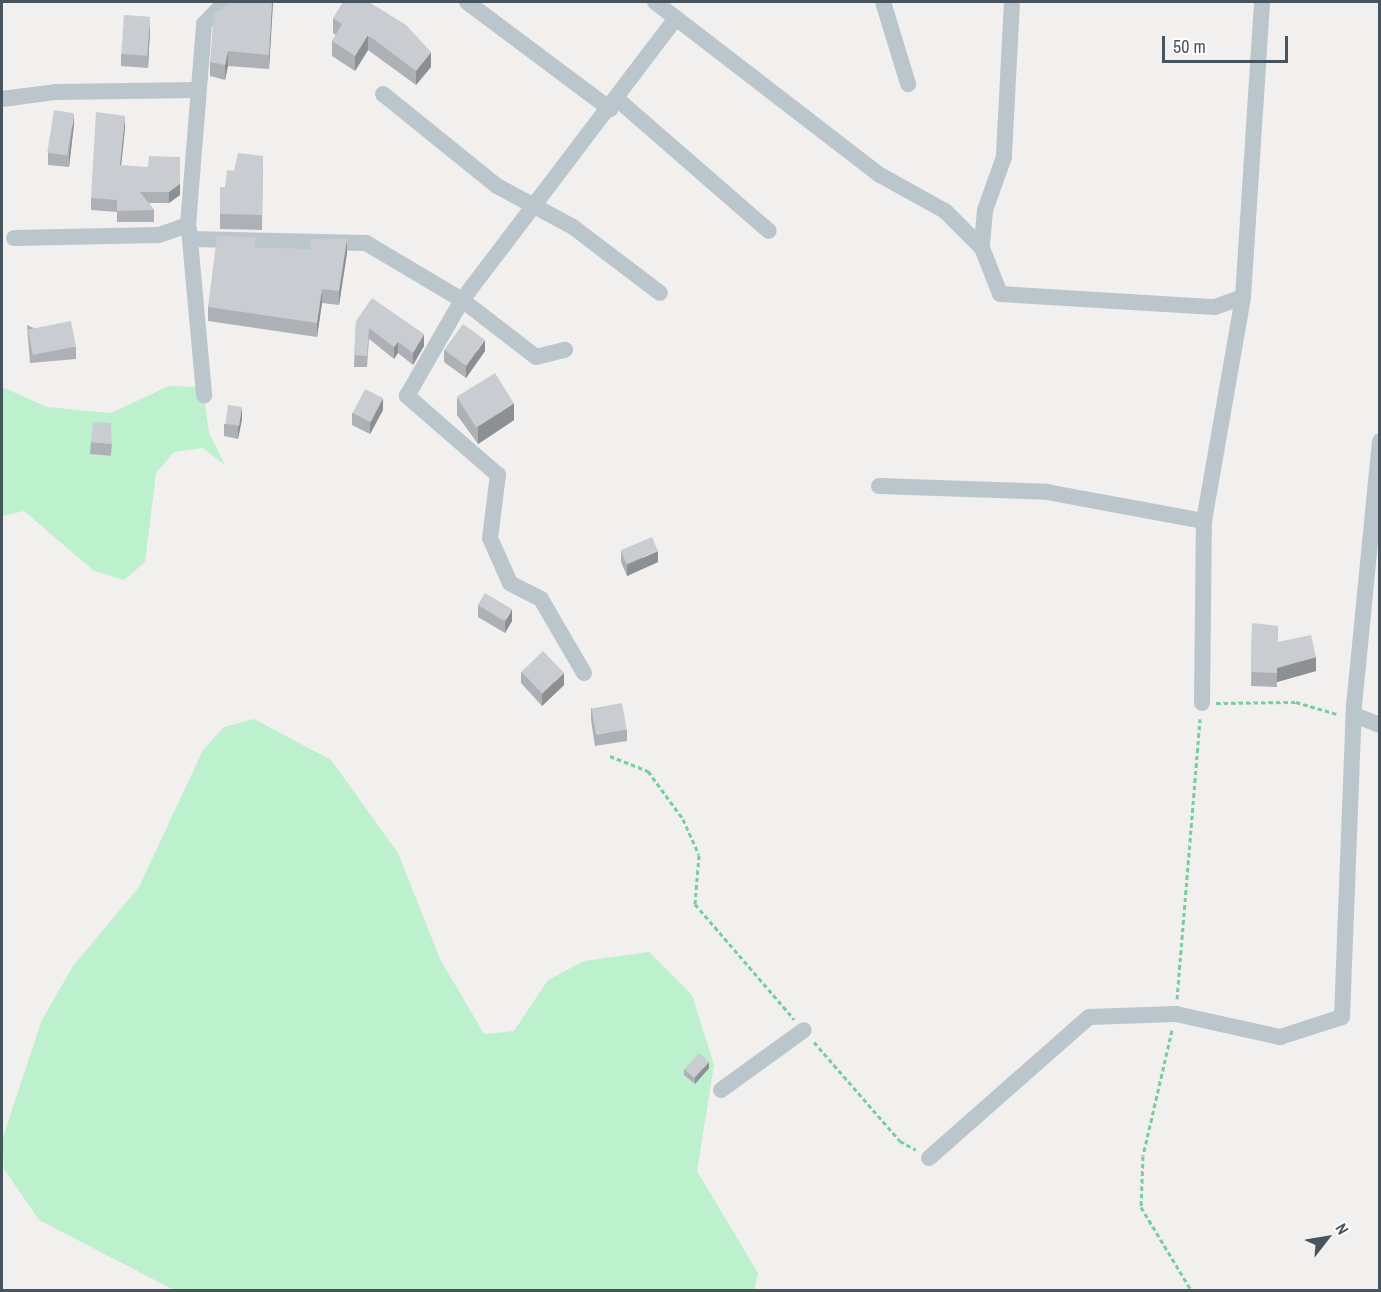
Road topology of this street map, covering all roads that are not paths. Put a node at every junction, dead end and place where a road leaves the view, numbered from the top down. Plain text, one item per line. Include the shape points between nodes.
1 (234, 2) edge
2 (467, 2) edge
3 (655, 2) edge
4 (884, 2) edge
5 (1012, 2) edge
6 (1262, 2) edge
7 (676, 18) junction
8 (908, 84) dead end
9 (197, 90) junction
10 (383, 94) dead end
11 (2, 99) edge
12 (614, 104) junction
13 (536, 206) junction
14 (770, 231) dead end
15 (189, 232) junction
16 (14, 238) dead end
17 (982, 248) junction
18 (660, 293) dead end
19 (1243, 297) junction
20 (462, 300) junction
21 (565, 350) dead end
22 (204, 395) dead end
23 (1380, 441) edge
24 (879, 486) dead end
25 (1204, 521) junction
26 (584, 673) dead end
27 (1202, 703) road end
28 (1354, 715) junction
29 (1380, 724) edge
30 (804, 1030) road end
31 (721, 1090) dead end
32 (929, 1158) road end

1 - 9 street via 225,2 204,24
2 - 12 street
3 - 7 street
4 - 8 street
5 - 17 street via 1004,157 985,210
6 - 19 street
7 - 12 street
7 - 17 street via 879,175 945,211
9 - 11 street via 55,92
9 - 15 street
10 - 13 street via 497,186
12 - 13 street
12 - 14 street
13 - 18 street
13 - 20 street
15 - 16 street
15 - 20 street via 366,243
15 - 22 street
17 - 19 street via 1000,294 1215,307
19 - 25 street
20 - 21 street via 536,357
20 - 26 street via 407,396 498,475 490,538 510,583 541,598
23 - 28 street
24 - 25 street via 1047,492
25 - 27 street
28 - 29 street
28 - 32 street via 1342,1017 1280,1037 1176,1014 1089,1017
30 - 31 street

